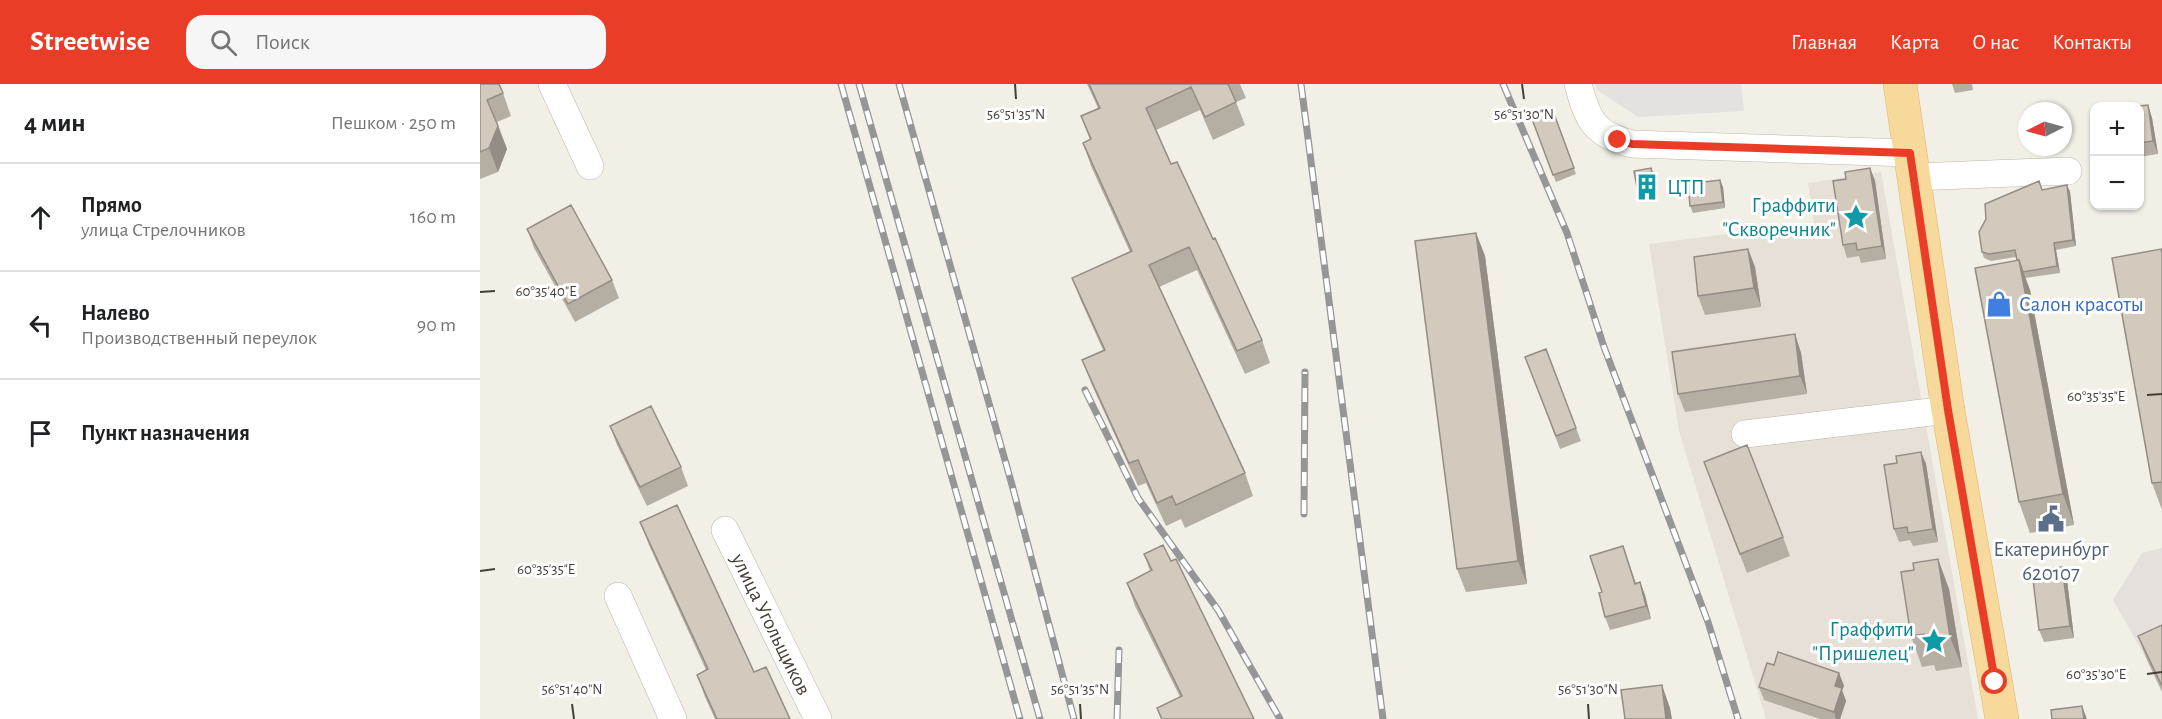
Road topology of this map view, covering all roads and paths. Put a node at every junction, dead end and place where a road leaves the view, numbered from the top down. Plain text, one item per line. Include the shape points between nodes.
1 (552, 84) edge
2 (1578, 84) edge
3 (1900, 84) edge
4 (1912, 165) junction
5 (590, 166) dead end
6 (2068, 171) dead end
7 (1948, 410) junction
8 (1745, 434) dead end
9 (725, 530) dead end
10 (618, 596) dead end
11 (673, 719) edge
12 (818, 719) edge
13 (2002, 719) edge

1 - 5 street
2 - 4 street via 1595,126 1604,134 1632,144
3 - 4 main road
4 - 6 street
4 - 7 main road
7 - 8 street
7 - 13 main road
9 - 12 street, улица Угольщиков
10 - 11 street

